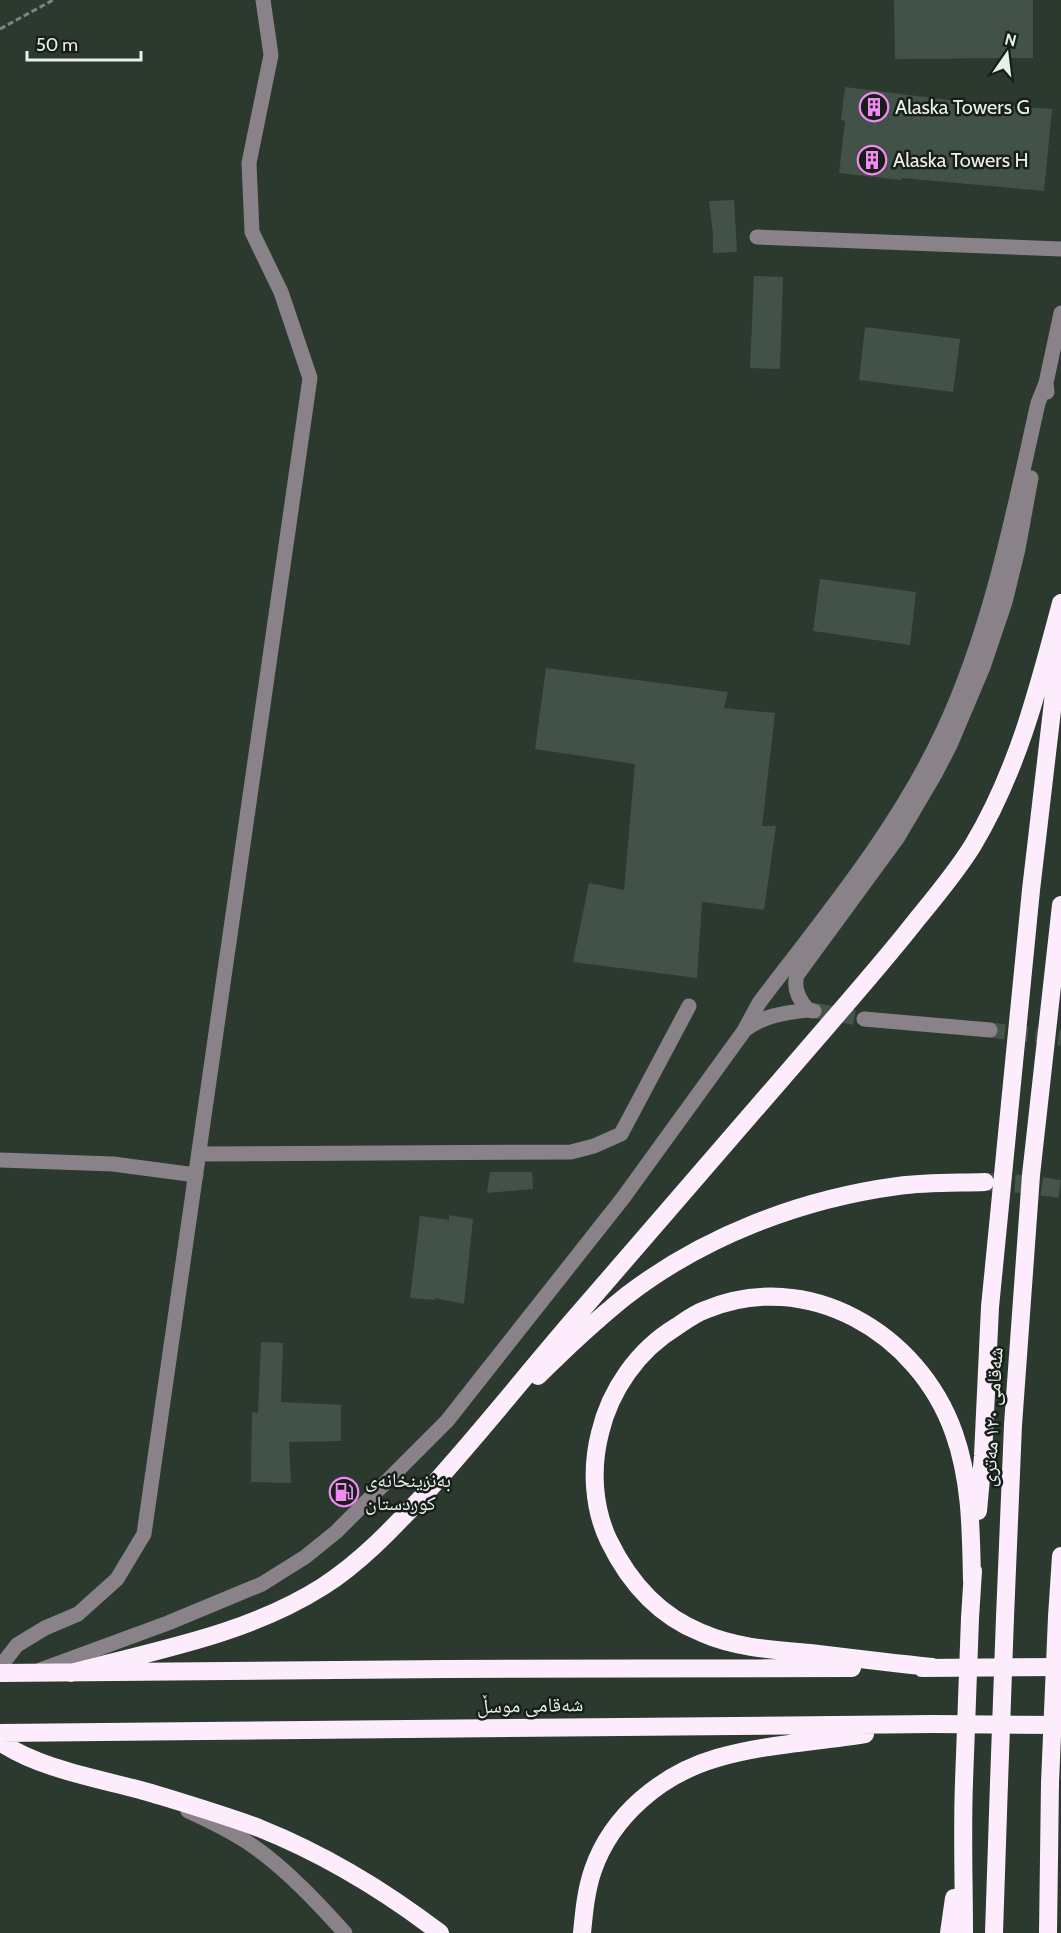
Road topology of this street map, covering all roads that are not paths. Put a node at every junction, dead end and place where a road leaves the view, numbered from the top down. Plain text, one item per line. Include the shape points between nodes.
1 (262, 0) edge
2 (757, 237) dead end
3 (1061, 249) edge
4 (1061, 313) edge
5 (1046, 383) junction
6 (1061, 603) edge
7 (1061, 634) edge
8 (1061, 906) edge
9 (688, 1006) dead end
10 (864, 1019) tunnel mouth
11 (990, 1030) tunnel mouth
12 (744, 1031) junction
13 (199, 1154) junction
14 (0, 1160) edge
15 (196, 1175) junction
16 (985, 1182) tunnel mouth
17 (468, 1445) junction
18 (1061, 1556) edge
19 (972, 1581) junction
20 (0, 1667) edge
21 (932, 1667) junction
22 (1061, 1667) edge
23 (0, 1673) edge
24 (33, 1673) junction
25 (71, 1673) junction
26 (933, 1724) junction
27 (1061, 1725) edge
28 (0, 1733) edge
29 (0, 1742) edge
30 (1050, 1783) junction
31 (150, 1793) junction
32 (962, 1825) junction
33 (1061, 1859) edge
34 (345, 1933) edge
35 (440, 1933) edge
36 (582, 1933) edge
37 (949, 1933) edge
38 (964, 1933) edge
39 (994, 1933) edge
40 (1047, 1933) edge

1 - 13 street via 272,55 249,163 252,232 281,291 310,378
2 - 3 street
4 - 5 street
5 - 12 street via 993,598 944,729 881,838 759,1003
5 - 12 street via 1046,405 1005,602 983,668 950,745 907,823 797,975 801,1001 812,1011 769,1016
6 - 17 highway via 1035,700 1004,784 973,845 948,881
7 - 19 highway via 990,1306
8 - 39 highway, شەقامی ١٢٠ مەتری, bridge via 1031,1175 1013,1425
9 - 13 street via 621,1134 594,1146 571,1152
10 - 11 street
12 - 24 street via 623,1198 447,1420 336,1532 262,1584
13 - 15 street
14 - 15 street via 113,1164
15 - 20 street via 144,1534 117,1579 78,1614 17,1645
16 - 17 highway via 899,1186 821,1201 774,1216 690,1254 603,1314
17 - 25 highway via 378,1543 324,1586 262,1618 209,1637
18 - 30 highway, bridge
19 - 21 highway via 969,1498 949,1419 919,1370 881,1334 852,1315 801,1299 773,1297 722,1304 694,1316 652,1343 615,1393 601,1426 595,1460 600,1514 617,1556 635,1584 666,1614 700,1633 742,1646
19 - 32 highway, bridge
21 - 22 highway, شەقامی موسڵ
21 - 25 highway, شەقامی موسڵ
23 - 24 highway, شەقامی موسڵ
24 - 25 highway, شەقامی موسڵ
26 - 27 highway, شەقامی موسڵ
26 - 28 highway, شەقامی موسڵ
26 - 36 highway via 749,1751 717,1758 668,1779 623,1817 605,1843 592,1871
29 - 31 highway via 36,1761
30 - 33 highway
30 - 40 highway
31 - 34 street via 254,1847 284,1871
31 - 35 highway via 284,1839 398,1902
32 - 37 highway
32 - 38 highway

